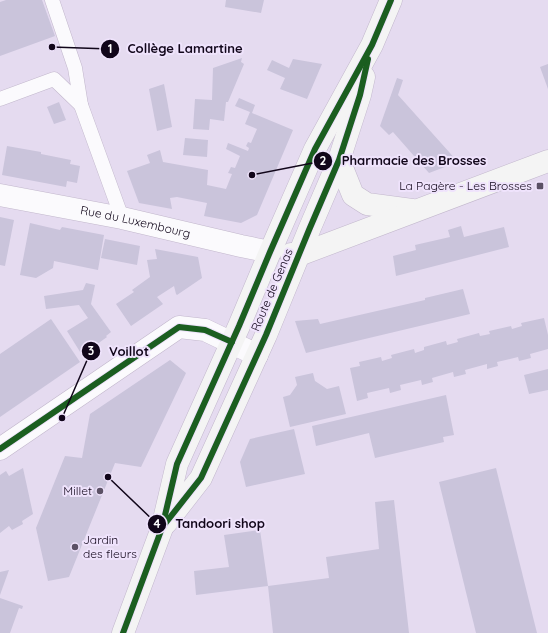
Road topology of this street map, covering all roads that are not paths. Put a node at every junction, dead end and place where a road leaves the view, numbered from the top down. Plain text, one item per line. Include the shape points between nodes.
1 (52, 0) edge
2 (391, 0) edge
3 (372, 45) junction
4 (0, 99) edge
5 (81, 104) junction
6 (339, 160) junction
7 (548, 161) edge
8 (0, 195) edge
9 (415, 211) junction
10 (122, 218) junction
11 (270, 252) junction
12 (299, 255) junction
13 (232, 342) junction
14 (257, 354) junction
15 (0, 449) edge
16 (162, 528) junction
17 (123, 633) edge

1 - 5 lane via 75,68
2 - 3 main road, Route de Genas
3 - 6 main road, Route de Genas via 360,95
3 - 11 main road, Route de Genas via 315,149
4 - 5 lane via 54,79
5 - 10 lane
6 - 9 main road via 353,195 368,204
6 - 12 main road, Route de Genas
7 - 9 main road
8 - 10 street, Rue du Luxembourg
9 - 12 main road
10 - 11 street, Rue du Luxembourg
11 - 12 main road
11 - 13 main road, Route de Genas
12 - 14 main road, Route de Genas
13 - 14 street
13 - 15 street via 205,330 179,327
13 - 16 main road, Route de Genas via 177,464
14 - 16 main road, Route de Genas via 201,478
16 - 17 main road, Route de Genas

